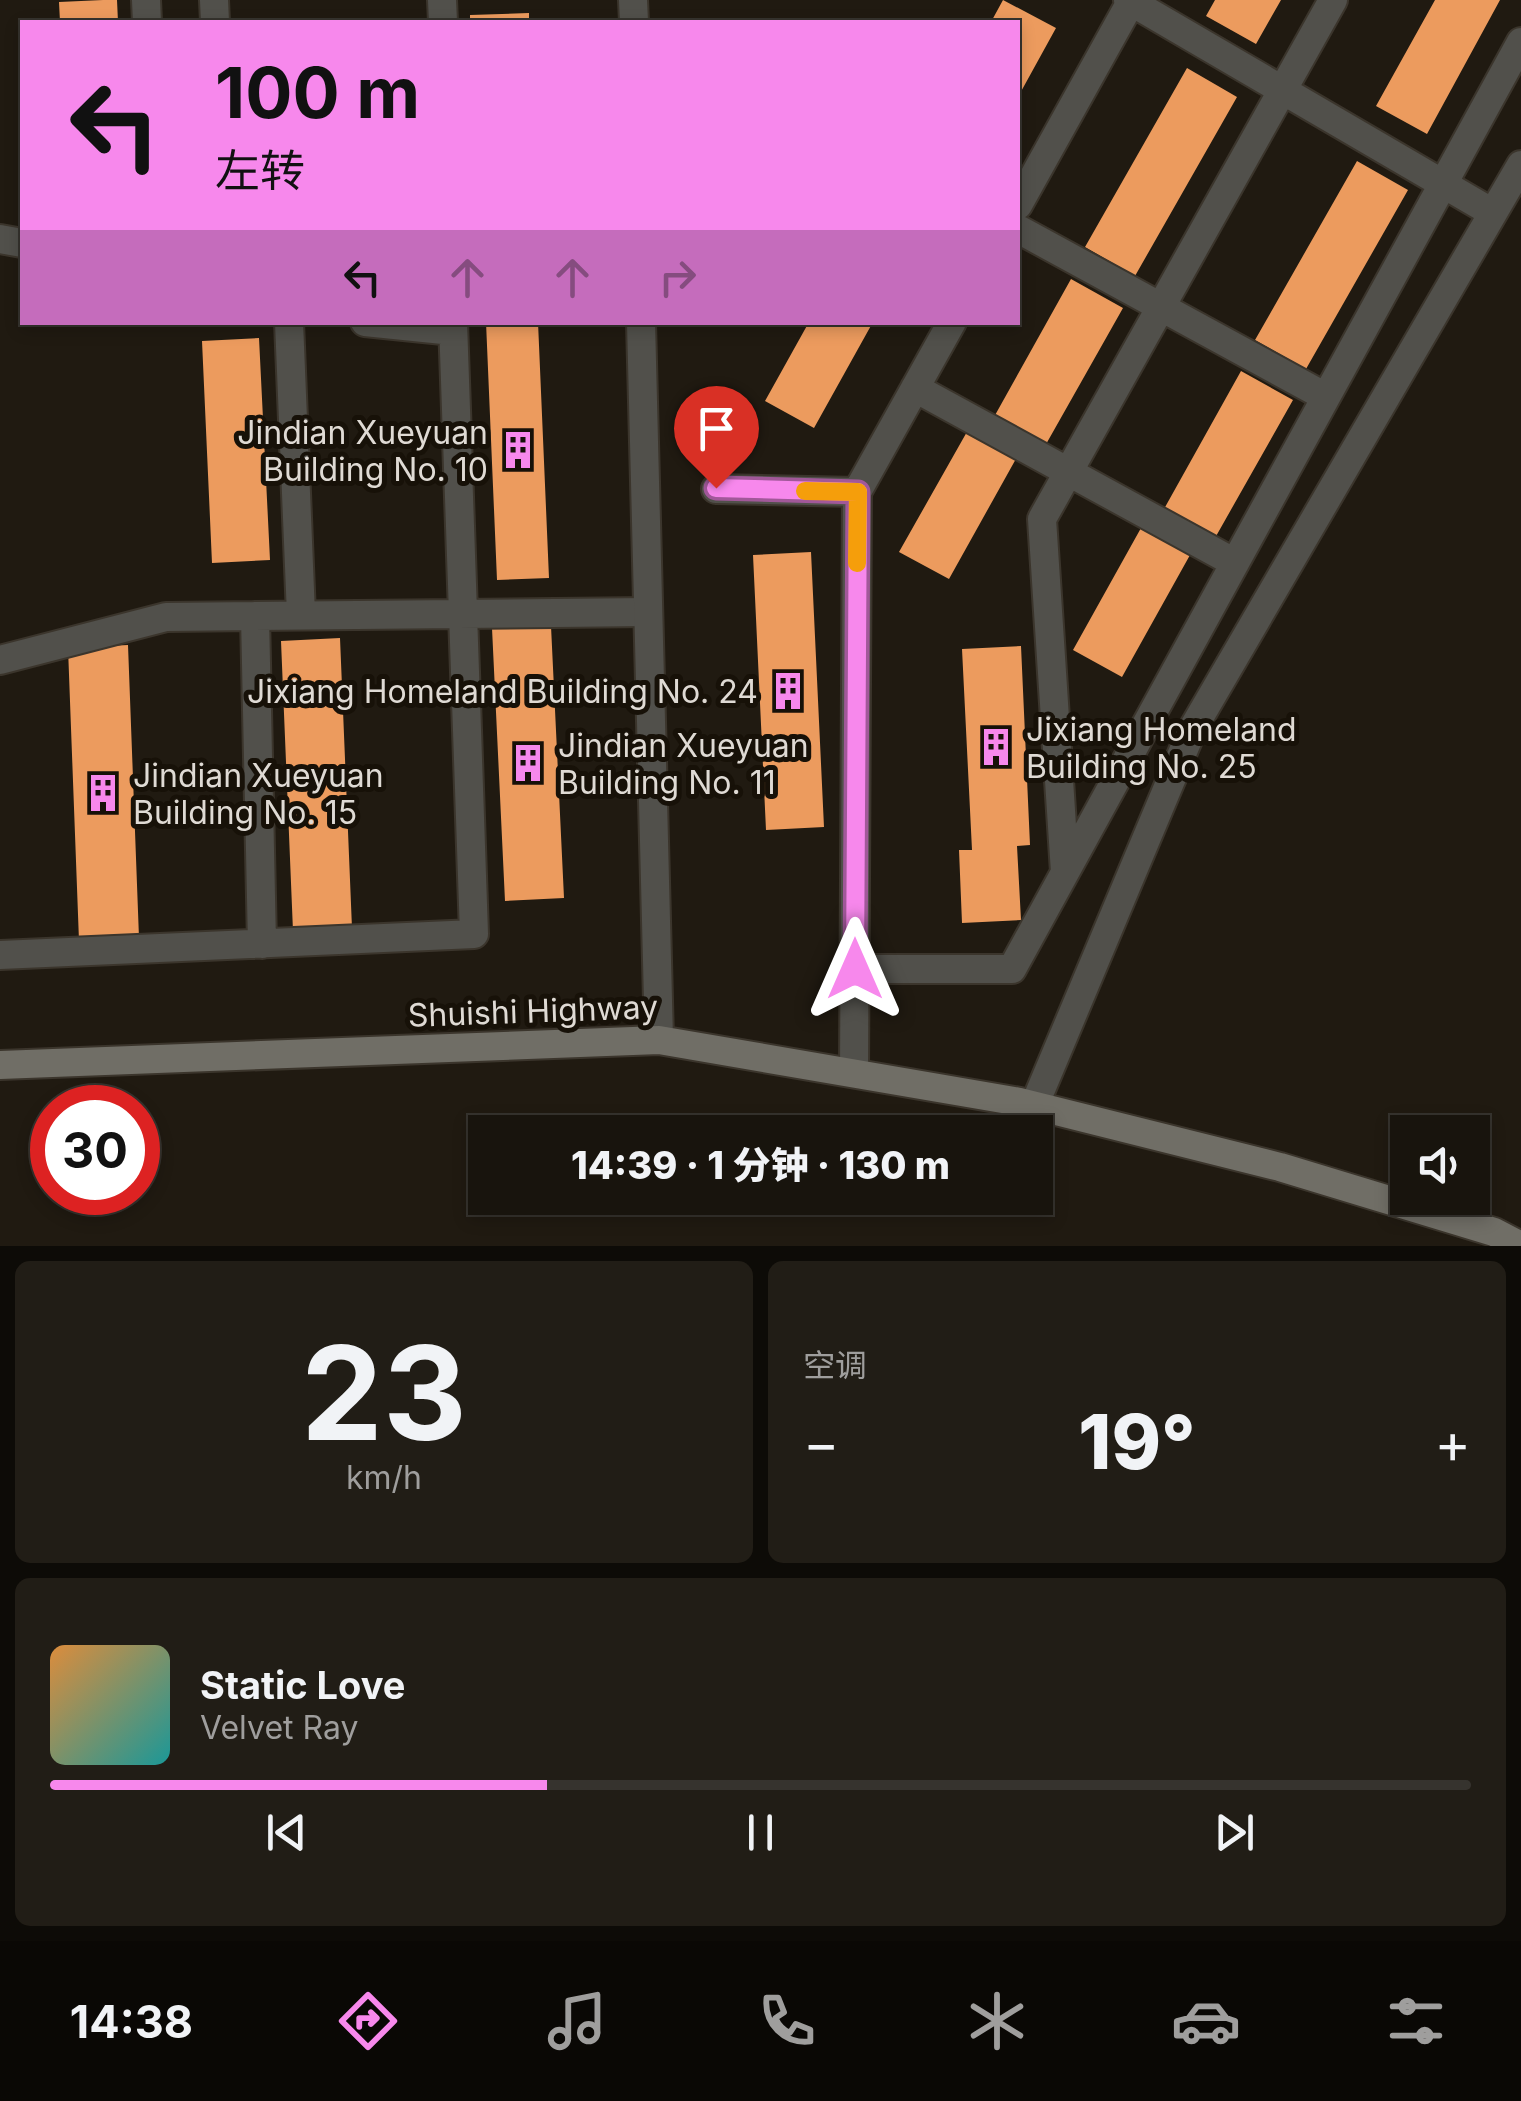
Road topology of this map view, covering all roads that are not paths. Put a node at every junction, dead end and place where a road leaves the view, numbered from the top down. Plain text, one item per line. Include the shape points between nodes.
1 (1333, 0) edge
2 (1130, 1) edge
3 (1521, 42) edge
4 (1282, 90) junction
5 (1521, 165) edge
6 (1443, 184) junction
7 (1020, 201) edge
8 (1492, 213) junction
9 (1020, 230) edge
10 (1161, 307) junction
11 (288, 325) edge
12 (418, 325) edge
13 (641, 325) edge
14 (950, 325) edge
15 (453, 327) edge
16 (915, 388) junction
17 (1326, 397) junction
18 (1068, 472) junction
19 (716, 488) dead end
20 (858, 492) junction
21 (1235, 564) junction
22 (648, 612) junction
23 (463, 614) junction
24 (256, 616) junction
25 (301, 616) junction
26 (0, 660) edge
27 (1064, 873) junction
28 (262, 944) junction
29 (0, 955) edge
30 (855, 969) junction
31 (659, 1040) junction
32 (0, 1065) edge
33 (854, 1073) junction
34 (1034, 1106) junction
35 (1521, 1246) edge

1 - 4 street
2 - 4 street
2 - 7 street
3 - 6 street
4 - 6 street
4 - 10 street
5 - 8 street
6 - 8 street
6 - 17 street
8 - 34 street via 1192,730
9 - 10 street
10 - 17 street
10 - 18 street
11 - 25 street
12 - 15 street
13 - 22 street
14 - 16 street
15 - 23 street
16 - 18 street
16 - 20 street
17 - 21 street
18 - 21 street
18 - 27 street via 1042,520
19 - 20 street
20 - 30 street
21 - 27 street
22 - 23 street
22 - 31 street
23 - 25 street
23 - 28 street via 474,934
24 - 25 street
24 - 26 street via 166,617
24 - 28 street
27 - 30 street via 1012,969
28 - 29 street
30 - 33 street
31 - 32 main road, Shuishi Highway
31 - 33 main road, Shuishi Highway
33 - 34 main road, Shuishi Highway
34 - 35 main road, Shuishi Highway via 1280,1168 1494,1232

